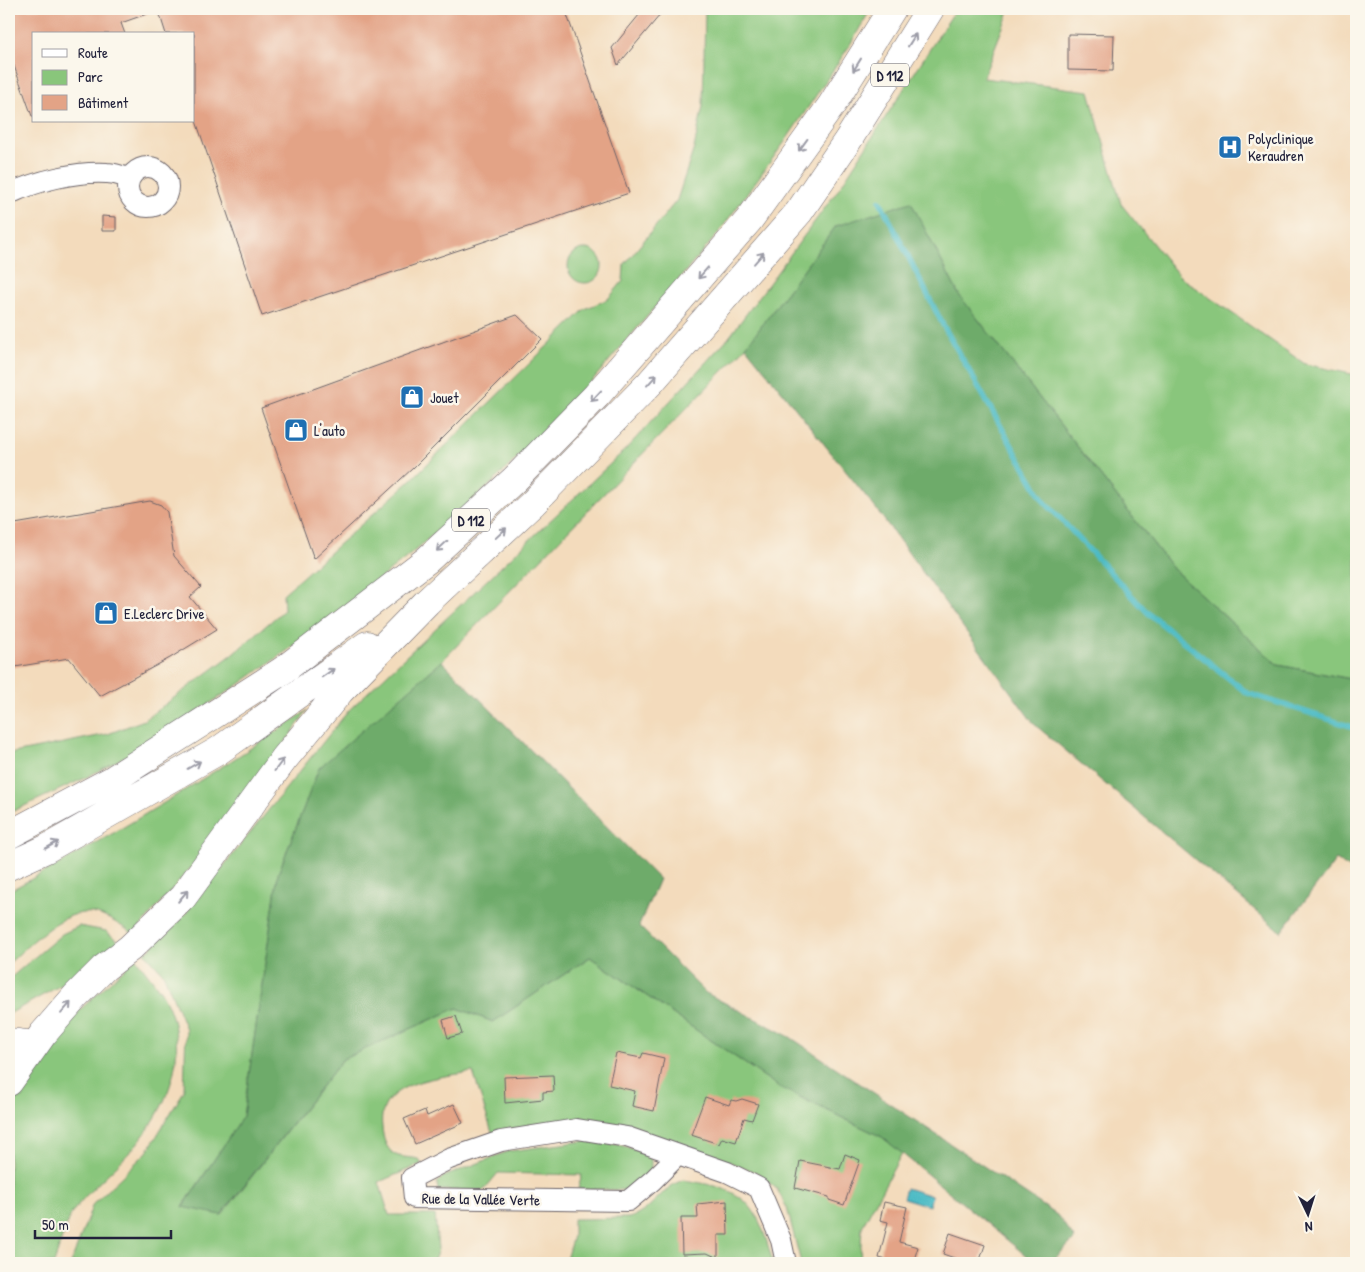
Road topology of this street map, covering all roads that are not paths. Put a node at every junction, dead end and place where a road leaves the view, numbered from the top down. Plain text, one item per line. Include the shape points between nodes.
1 (892, 9) edge
2 (930, 9) edge
3 (130, 178) dead end
4 (9, 194) edge
5 (427, 602) junction
6 (12, 833) edge
7 (9, 866) edge
8 (22, 1043) edge
9 (9, 1082) edge
10 (678, 1155) junction
11 (786, 1263) edge

1 -> 6 highway, D 112 via 831,106 749,220 596,396 515,479 427,560 282,671 112,780
5 -> 2 highway, D 112 via 533,503 650,383 799,212
3 - 4 street via 108,173 68,177 28,185
7 -> 5 highway, D 112 via 46,849 218,751
8 -> 5 highway via 130,948 182,897 284,759 334,698
8 - 9 highway
10 - 10 street, Rue de la Vallée Verte via 627,1137 577,1129 502,1141 449,1160 412,1178 414,1198 628,1201
10 - 11 street, Rue de la Vallée Verte via 727,1172 759,1188 781,1240

